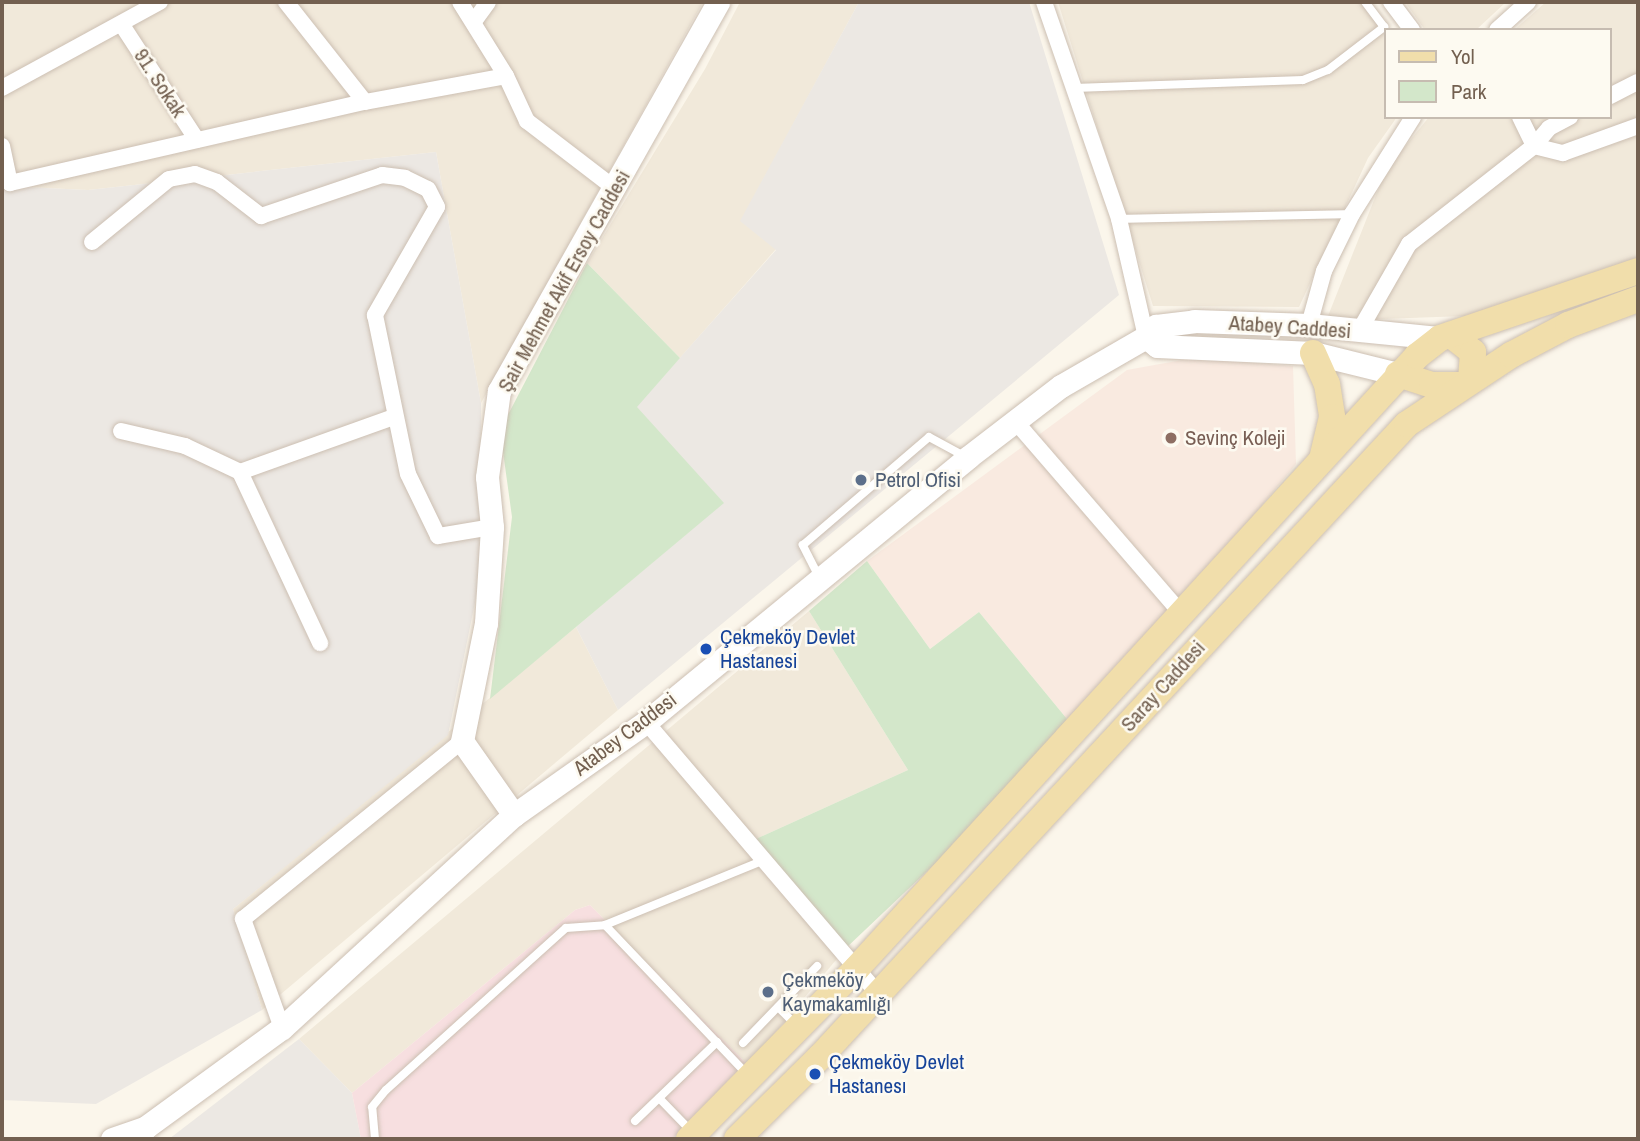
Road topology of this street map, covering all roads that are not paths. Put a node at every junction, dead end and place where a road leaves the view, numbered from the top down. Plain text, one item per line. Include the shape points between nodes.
1 (160, 2) edge
2 (286, 2) edge
3 (460, 2) edge
4 (488, 2) edge
5 (719, 2) edge
6 (1044, 2) edge
7 (1365, 2) edge
8 (1391, 2) edge
9 (1528, 2) edge
10 (474, 20) junction
11 (122, 25) junction
12 (1410, 28) edge
13 (1499, 28) edge
14 (506, 76) junction
15 (1638, 82) edge
16 (2, 88) edge
17 (1074, 88) junction
18 (1612, 95) edge
19 (365, 102) junction
20 (1412, 119) edge
21 (1521, 119) edge
22 (1566, 119) edge
23 (1638, 126) edge
24 (197, 141) junction
25 (2, 146) edge
26 (1534, 146) junction
27 (613, 187) junction
28 (1352, 214) junction
29 (1119, 219) junction
30 (92, 242) dead end
31 (1638, 271) edge
32 (1638, 299) edge
33 (1309, 325) junction
34 (1358, 332) junction
35 (1146, 337) junction
36 (1440, 340) junction
37 (1313, 353) junction
38 (1398, 374) junction
39 (1466, 381) junction
40 (1432, 385) junction
41 (394, 417) junction
42 (1016, 422) junction
43 (121, 431) dead end
44 (967, 458) junction
45 (1321, 462) junction
46 (240, 472) junction
47 (492, 527) junction
48 (820, 578) junction
49 (1182, 614) junction
50 (320, 643) dead end
51 (646, 722) junction
52 (462, 741) junction
53 (514, 815) junction
54 (764, 860) junction
55 (605, 925) junction
56 (817, 966) dead end
57 (857, 968) junction
58 (878, 995) junction
59 (778, 1007) junction
60 (798, 1027) junction
61 (282, 1028) junction
62 (717, 1042) junction
63 (743, 1043) dead end
64 (750, 1077) junction
65 (659, 1098) junction
66 (635, 1121) dead end
67 (692, 1137) edge
68 (112, 1139) edge
69 (375, 1139) edge
70 (737, 1139) edge

1 - 11 street
2 - 19 street
3 - 10 street
4 - 10 street
5 - 27 main road, Şair Mehmet Akif Ersoy Caddesi
6 - 17 street
7 - 17 lane via 1384,27 1328,69 1303,80
8 - 12 street
9 - 13 street
10 - 14 street
11 - 16 street
11 - 24 street, 91. Sokak
14 - 19 street
14 - 27 street via 527,121
15 - 18 street
17 - 29 street
19 - 24 street
20 - 28 street
21 - 26 street
22 - 26 street via 1549,128
23 - 26 street via 1563,153
24 - 25 street via 10,183
26 - 34 street via 1409,244
27 - 47 main road, Şair Mehmet Akif Ersoy Caddesi via 499,391 487,477
28 - 29 lane
28 - 33 street via 1324,271
29 - 35 street
30 - 41 street via 169,179 195,174 216,182 261,216 382,175 405,178 428,190 437,207 374,315
31 - 36 main road
32 - 39 main road, Saray Caddesi via 1568,325
33 - 34 main road, Atabey Caddesi
33 - 35 main road, Atabey Caddesi via 1194,321 1156,326
34 - 36 main road, Atabey Caddesi
35 - 37 main road, Atabey Caddesi via 1157,346
35 - 42 main road, Atabey Caddesi via 1061,386
36 - 38 main road, Saray Caddesi
36 - 39 main road via 1473,352
36 - 40 main road via 1425,359
37 - 38 main road, Atabey Caddesi
37 - 45 main road via 1327,384 1332,416
38 - 40 main road
38 - 45 main road, Saray Caddesi
39 - 40 main road
39 - 58 main road, Saray Caddesi via 1407,424 1340,491
41 - 46 street
41 - 47 street via 408,474 438,536
42 - 44 main road, Atabey Caddesi
42 - 49 street
43 - 46 street via 185,446
44 - 48 main road, Atabey Caddesi
44 - 48 lane via 929,437 803,545
45 - 49 main road, Saray Caddesi
46 - 50 street
47 - 52 main road, Şair Mehmet Akif Ersoy Caddesi via 486,623
48 - 51 main road, Atabey Caddesi
49 - 57 main road, Saray Caddesi
51 - 53 main road, Atabey Caddesi
51 - 54 street
52 - 53 main road
52 - 61 street via 243,919
53 - 61 main road, Atabey Caddesi
54 - 55 lane
54 - 57 street
55 - 62 lane
55 - 69 lane via 566,928 386,1090 372,1107
56 - 59 lane
57 - 58 street
57 - 60 main road, Saray Caddesi
58 - 70 main road, Saray Caddesi
59 - 60 lane
59 - 63 lane
60 - 64 main road, Saray Caddesi
61 - 68 main road, Atabey Caddesi via 146,1127
62 - 64 lane
62 - 65 lane
64 - 67 main road, Saray Caddesi
65 - 66 lane
65 - 67 lane

